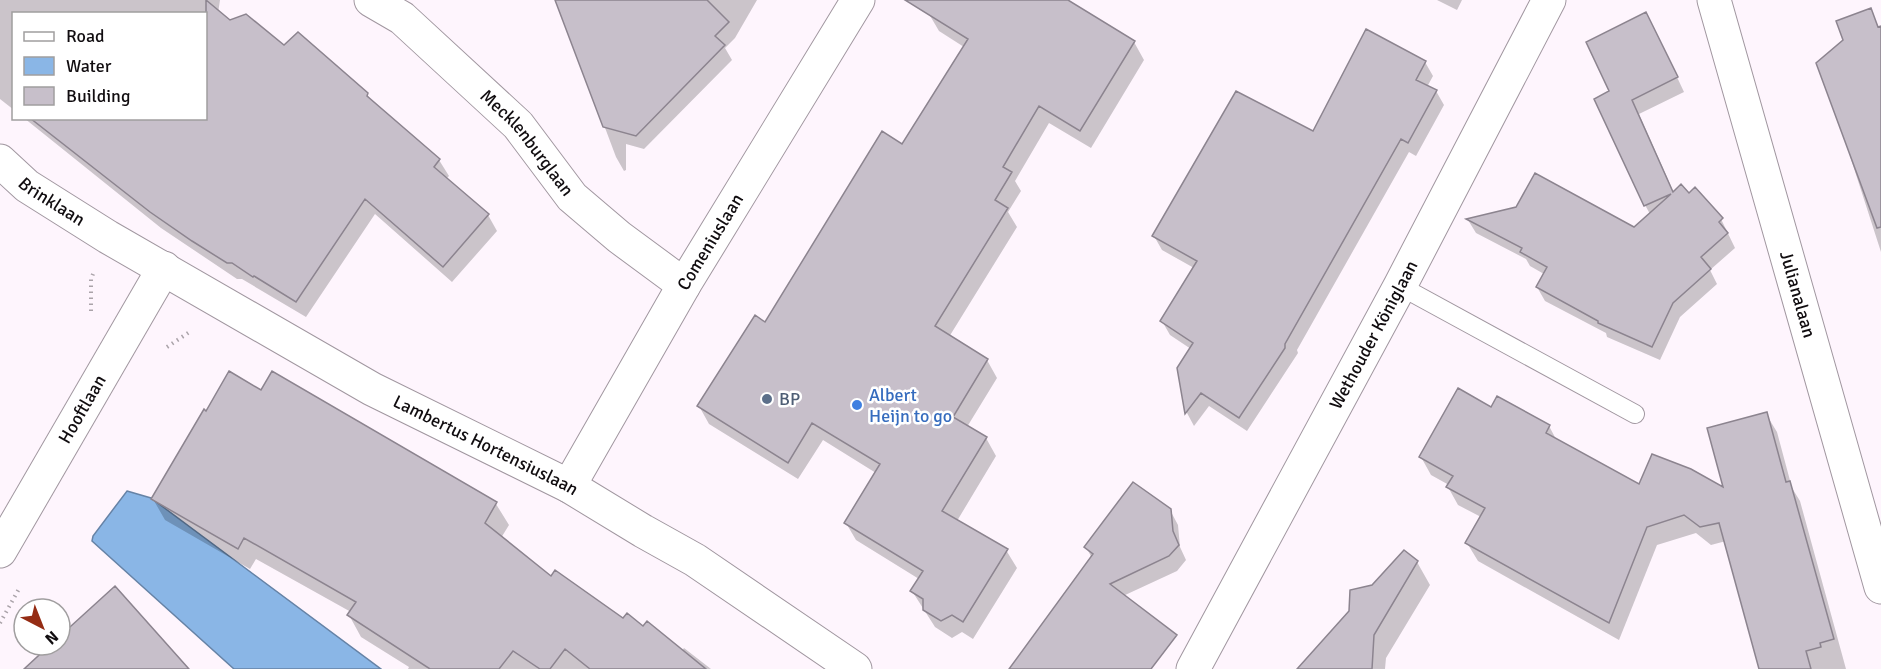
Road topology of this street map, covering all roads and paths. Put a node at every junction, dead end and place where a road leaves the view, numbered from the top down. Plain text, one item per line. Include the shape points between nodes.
1 (371, 0) edge
2 (858, 0) edge
3 (1549, 0) edge
4 (1714, 0) edge
5 (405, 9) edge
6 (0, 161) edge
7 (108, 237) joint
8 (164, 268) junction
9 (684, 285) junction
10 (1400, 286) junction
11 (1635, 414) dead end
12 (569, 486) junction
13 (0, 551) edge
14 (1881, 587) edge
15 (855, 669) edge
16 (1193, 669) edge

1 - 5 street, Mecklenburglaan
2 - 9 street, Comeniuslaan
3 - 10 street, Wethouder Königlaan
4 - 14 street, Julianalaan
5 - 9 street, Mecklenburglaan via 518,125 572,197
6 - 7 street, Brinklaan via 27,186
7 - 8 street, Lambertus Hortensiuslaan
8 - 12 street, Lambertus Hortensiuslaan via 372,389
8 - 13 street, Hooftlaan
9 - 12 street, Comeniuslaan
10 - 11 lane
10 - 16 street, Wethouder Königlaan
12 - 15 street, Lambertus Hortensiuslaan via 696,560

